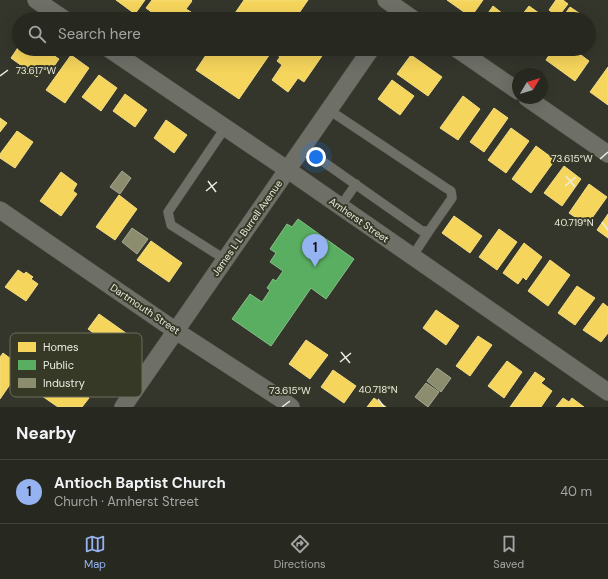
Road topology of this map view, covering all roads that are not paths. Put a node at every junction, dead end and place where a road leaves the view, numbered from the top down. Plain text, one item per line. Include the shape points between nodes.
1 (36, 0) edge
2 (54, 12) edge
3 (119, 56) edge
4 (366, 56) edge
5 (467, 56) edge
6 (512, 87) edge
7 (537, 104) edge
8 (329, 110) junction
9 (225, 128) junction
10 (608, 154) edge
11 (325, 163) dead end
12 (288, 170) junction
13 (356, 184) junction
14 (340, 207) junction
15 (0, 210) edge
16 (429, 231) junction
17 (412, 256) junction
18 (226, 260) junction
19 (176, 331) junction
20 (142, 380) edge
21 (608, 392) edge
22 (130, 397) edge
23 (123, 407) edge
24 (291, 407) edge

1 - 2 street
3 - 9 street, Amherst Street
4 - 8 street, James L L Burrell Avenue
5 - 6 street
7 - 10 street
8 - 12 street, James L L Burrell Avenue
8 - 16 lane via 451,191 452,198
9 - 12 street, Amherst Street
9 - 18 lane via 168,212 171,225
11 - 13 lane
12 - 14 street, Amherst Street
12 - 18 street, James L L Burrell Avenue
13 - 14 lane
13 - 16 lane via 422,231
14 - 17 street, Amherst Street
15 - 19 street, Dartmouth Street
16 - 17 lane
17 - 21 street, Amherst Street
18 - 19 street, James L L Burrell Avenue
19 - 20 street, James L L Burrell Avenue
19 - 24 street, Dartmouth Street
22 - 23 street, James L L Burrell Avenue

